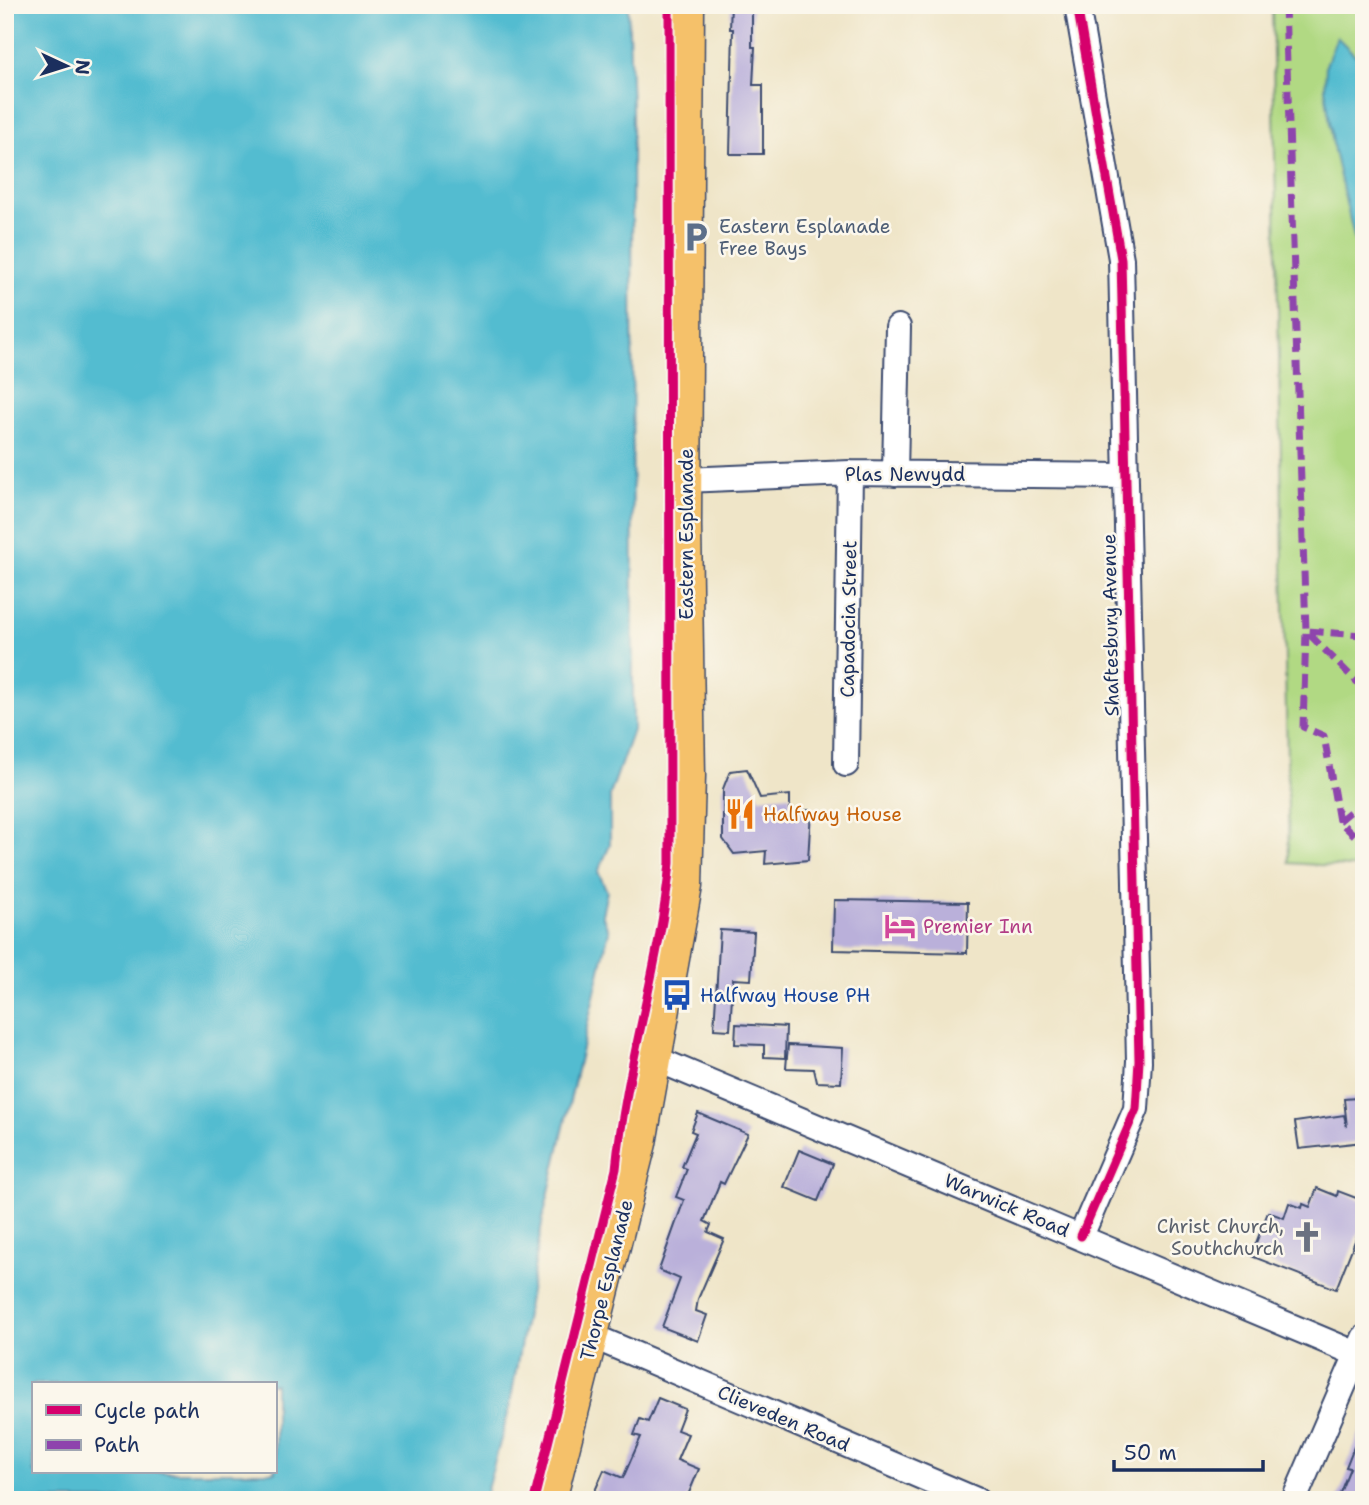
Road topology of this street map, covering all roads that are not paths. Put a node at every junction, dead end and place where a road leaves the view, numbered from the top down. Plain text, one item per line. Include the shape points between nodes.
1 (688, 5) edge
2 (1077, 5) edge
3 (900, 327) dead end
4 (850, 474) junction
5 (895, 474) junction
6 (1125, 476) junction
7 (685, 480) junction
8 (846, 764) dead end
9 (656, 1059) junction
10 (1081, 1236) junction
11 (591, 1339) junction
12 (1360, 1346) edge
13 (550, 1500) edge
14 (976, 1500) edge
15 (1294, 1500) edge

1 - 7 main road, Eastern Esplanade
2 - 6 street, Shaftesbury Avenue via 1121,259
3 - 5 street
4 - 5 street, Plas Newydd
4 - 7 street, Plas Newydd
4 - 8 street, Capadocia Street
5 - 6 street, Plas Newydd
6 - 10 street, Shaftesbury Avenue via 1139,1096
7 - 9 main road, Eastern Esplanade via 688,847 686,886
9 - 10 street, Warwick Road
9 - 11 main road, Thorpe Esplanade
10 - 12 street, Warwick Road
11 - 13 main road, Thorpe Esplanade
11 - 14 street, Clieveden Road
12 - 15 street

